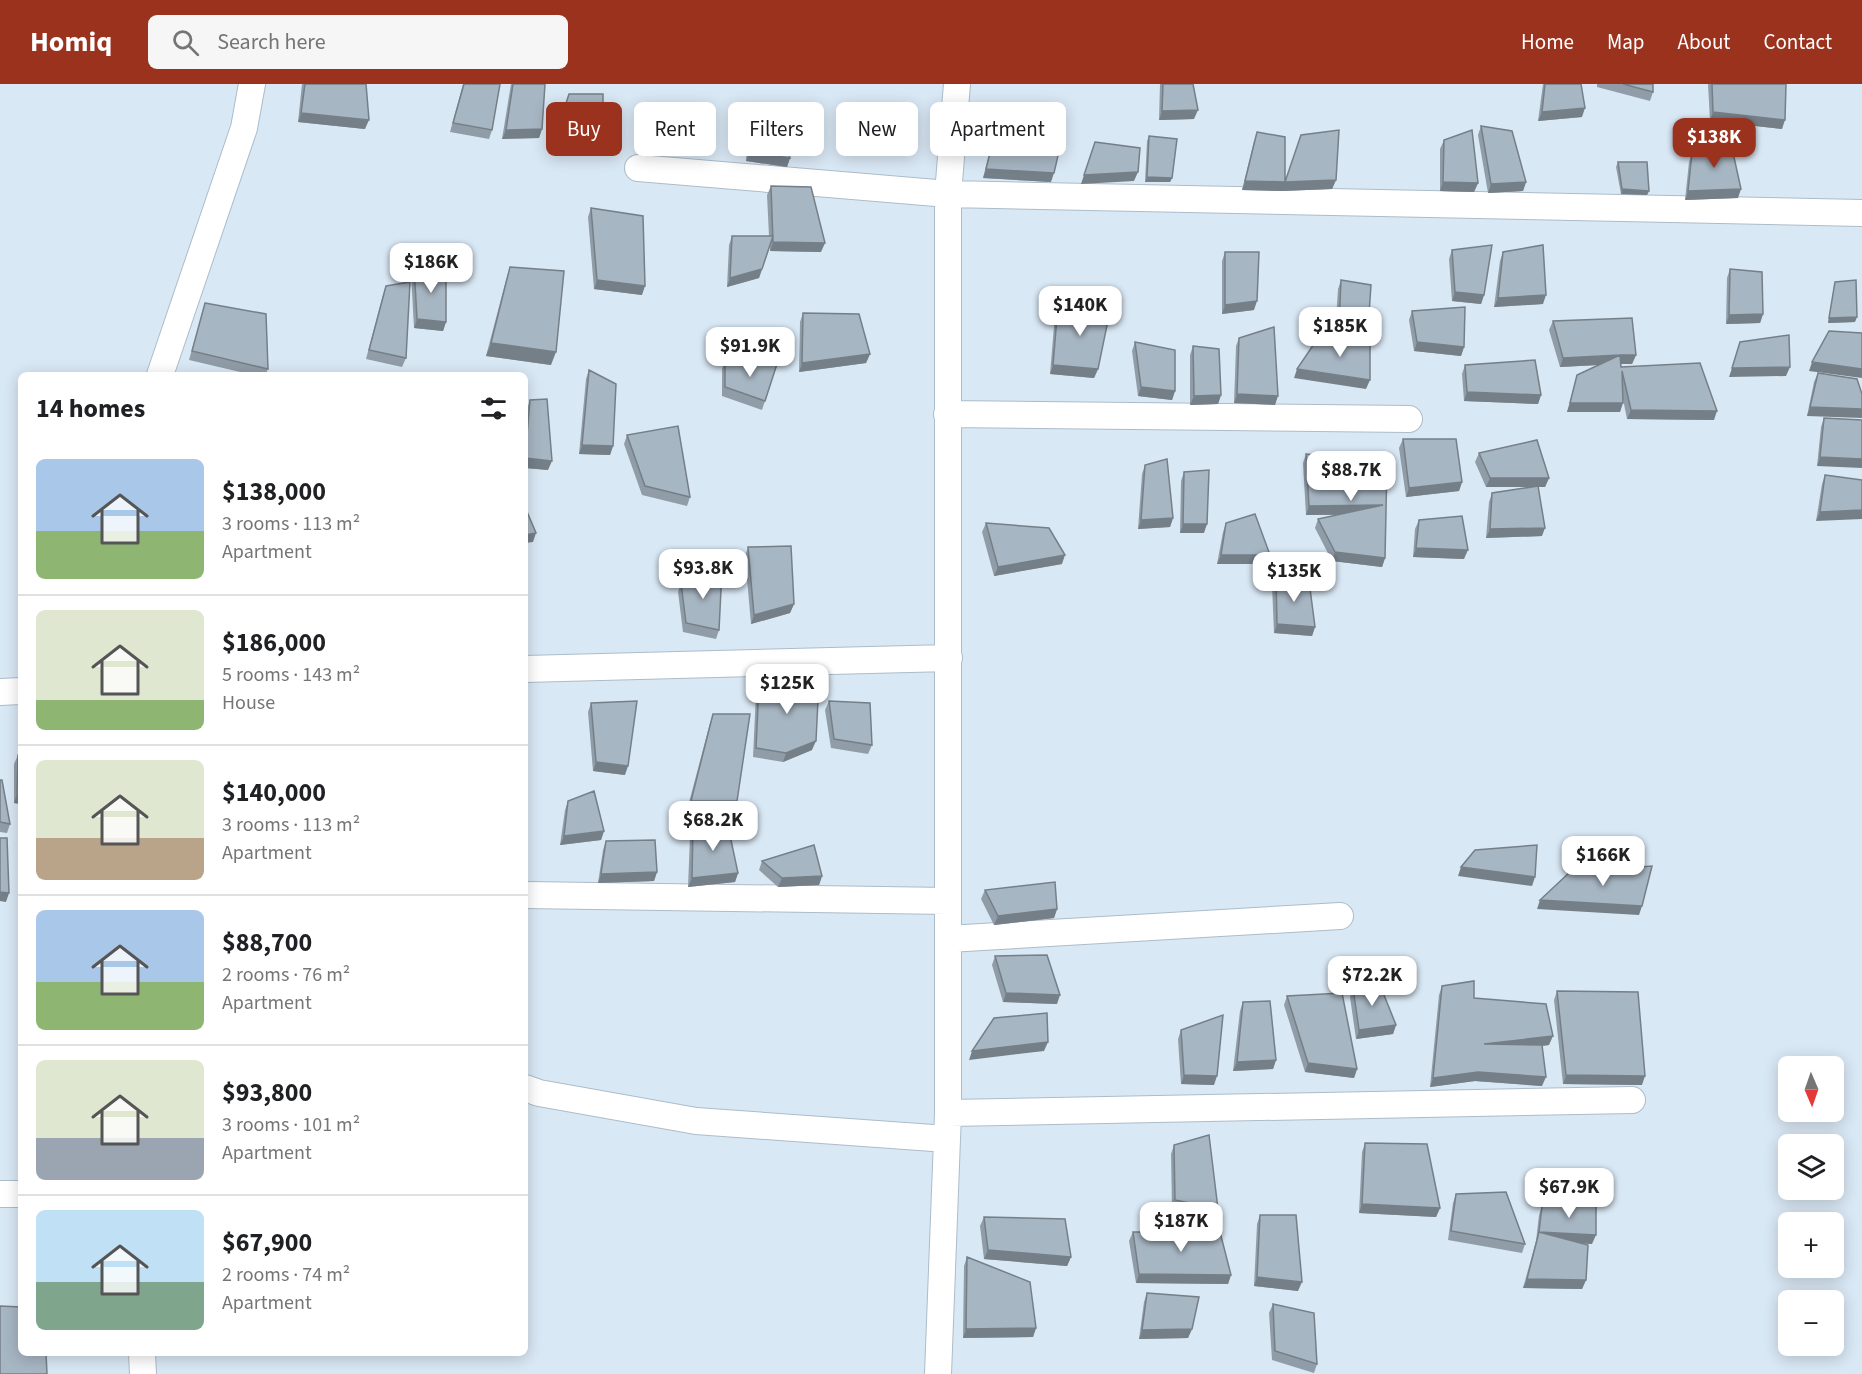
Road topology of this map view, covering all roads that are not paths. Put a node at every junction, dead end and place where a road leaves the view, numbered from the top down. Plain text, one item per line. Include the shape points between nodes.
1 (252, 84) edge
2 (957, 84) edge
3 (638, 168) dead end
4 (948, 194) junction
5 (1862, 213) edge
6 (161, 372) edge
7 (947, 414) junction
8 (1409, 419) dead end
9 (949, 658) junction
10 (528, 669) edge
11 (18, 690) edge
12 (0, 692) edge
13 (528, 895) edge
14 (948, 901) junction
15 (1340, 916) dead end
16 (948, 939) junction
17 (528, 1089) edge
18 (1632, 1100) dead end
19 (948, 1113) junction
20 (947, 1139) junction
21 (0, 1194) edge
22 (18, 1194) edge
23 (142, 1356) edge
24 (143, 1374) edge
25 (938, 1374) edge

1 - 6 street via 244,128
2 - 4 street
3 - 4 street
4 - 5 street
4 - 7 street
7 - 8 street
7 - 9 street
9 - 10 street
9 - 14 street
11 - 12 street
13 - 14 street
14 - 16 street
15 - 16 street
16 - 19 street
17 - 20 street via 696,1121
18 - 19 street
19 - 20 street
20 - 25 street
21 - 22 street
23 - 24 street

